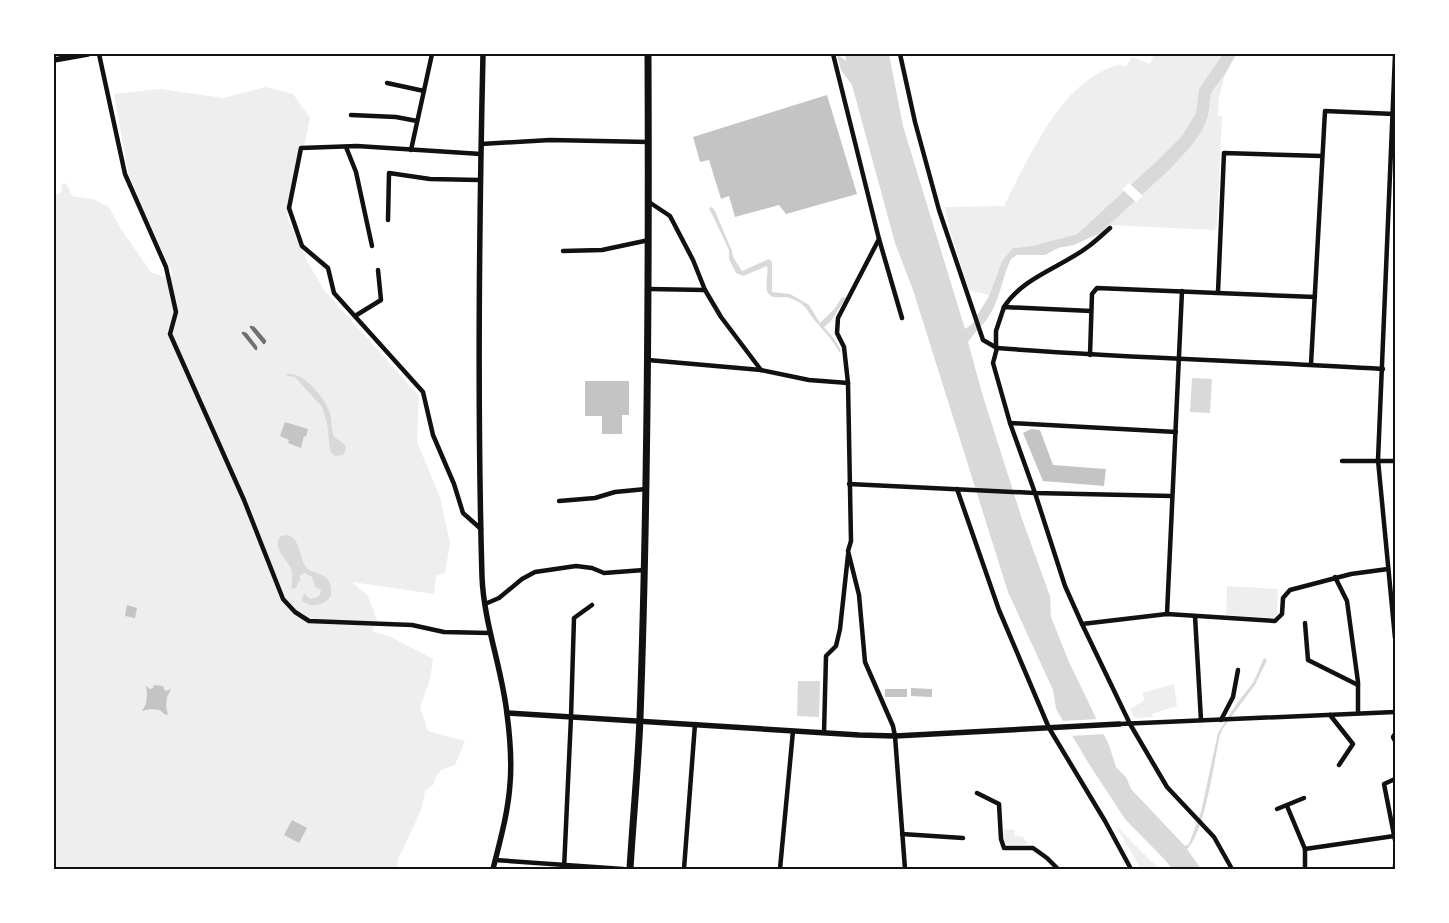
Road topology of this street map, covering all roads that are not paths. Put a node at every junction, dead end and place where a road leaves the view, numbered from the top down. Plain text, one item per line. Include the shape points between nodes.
1 (88, 54) edge
2 (99, 54) edge
3 (432, 54) edge
4 (483, 54) edge
5 (648, 54) edge
6 (832, 54) edge
7 (900, 54) edge
8 (65, 55) edge
9 (1395, 56) edge
10 (54, 60) edge
11 (387, 83) dead end
12 (424, 91) junction
13 (1394, 114) junction
14 (351, 115) dead end
15 (417, 121) junction
16 (649, 142) junction
17 (481, 144) junction
18 (346, 147) junction
19 (411, 150) junction
20 (481, 154) junction
21 (1322, 156) junction
22 (480, 180) junction
23 (649, 202) junction
24 (1388, 212) junction
25 (1395, 212) edge
26 (388, 220) dead end
27 (1110, 228) dead end
28 (879, 239) junction
29 (649, 240) junction
30 (372, 246) dead end
31 (563, 251) dead end
32 (378, 270) dead end
33 (649, 289) junction
34 (705, 290) junction
35 (1182, 291) junction
36 (1218, 292) junction
37 (1314, 297) junction
38 (1004, 307) junction
39 (1091, 311) junction
40 (355, 316) junction
41 (902, 318) dead end
42 (997, 348) junction
43 (1090, 355) junction
44 (1179, 359) junction
45 (648, 360) junction
46 (1311, 364) junction
47 (1382, 369) junction
48 (761, 370) junction
49 (848, 383) junction
50 (1010, 423) junction
51 (1176, 432) junction
52 (1378, 460) junction
53 (1342, 461) dead end
54 (1395, 461) edge
55 (849, 484) junction
56 (646, 489) junction
57 (957, 489) junction
58 (1035, 493) junction
59 (1172, 496) junction
60 (559, 502) dead end
61 (481, 529) junction
62 (848, 551) junction
63 (1388, 569) junction
64 (644, 570) junction
65 (1335, 577) junction
66 (1390, 582) junction
67 (1395, 582) edge
68 (485, 604) junction
69 (592, 605) dead end
70 (1167, 614) junction
71 (1195, 616) junction
72 (1305, 623) dead end
73 (1082, 624) junction
74 (490, 634) junction
75 (1395, 638) edge
76 (1238, 670) dead end
77 (1358, 685) junction
78 (1395, 712) edge
79 (507, 713) junction
80 (1358, 713) junction
81 (1330, 715) junction
82 (571, 717) junction
83 (640, 720) junction
84 (1201, 720) junction
85 (1221, 720) junction
86 (695, 724) junction
87 (1119, 724) joint
88 (1130, 724) junction
89 (1052, 728) junction
90 (793, 731) junction
91 (824, 733) junction
92 (1395, 734) edge
93 (894, 736) junction
94 (1395, 742) edge
95 (1340, 765) dead end
96 (1395, 779) edge
97 (977, 793) dead end
98 (1304, 798) dead end
99 (1287, 806) junction
100 (1278, 809) dead end
101 (902, 834) junction
102 (963, 838) dead end
103 (1395, 838) edge
104 (1305, 848) junction
105 (496, 860) junction
106 (1395, 865) edge
107 (564, 867) edge
108 (494, 869) edge
109 (622, 869) edge
110 (630, 869) edge
111 (684, 869) edge
112 (780, 869) edge
113 (905, 869) edge
114 (1058, 869) edge
115 (1131, 869) edge
116 (1232, 869) edge
117 (1305, 869) edge
118 (1395, 869) edge

1 - 8 street
2 - 74 street via 125,174 166,267 176,312 170,334 233,474 283,599 309,621 412,625 444,632
3 - 12 street
4 - 17 street
5 - 16 main road
6 - 28 street
7 - 42 street via 939,210 983,340
8 - 10 street
9 - 13 street
11 - 12 street
12 - 15 street
13 - 21 street via 1325,111
13 - 24 street
14 - 15 street
15 - 19 street
16 - 17 street via 550,140
16 - 23 main road
17 - 20 street
18 - 19 street
18 - 30 street via 356,172
18 - 40 street via 301,148 289,208 302,246 328,268 334,293
19 - 20 street
20 - 22 street
21 - 36 street via 1224,153
21 - 37 street
22 - 26 street via 430,179 389,173
22 - 61 street
23 - 29 main road
23 - 34 street via 670,216
24 - 25 street
24 - 47 street
27 - 38 street via 1088,247 1012,295
28 - 41 street
28 - 49 street via 838,318 837,333 844,347
29 - 31 street via 602,250
29 - 33 main road
32 - 40 street via 382,300
33 - 34 street
33 - 45 main road
34 - 48 street
35 - 36 street
35 - 39 street via 1097,288 1092,294
35 - 44 street
36 - 37 street
37 - 46 street
38 - 39 street
38 - 42 street via 996,331
39 - 43 street
40 - 61 street via 423,392 434,435 463,513
42 - 43 street
42 - 50 street via 993,362
43 - 44 street
44 - 46 street
44 - 51 street
45 - 48 street
45 - 56 main road
46 - 47 street
47 - 52 street
48 - 49 street via 809,380
49 - 55 street
50 - 51 street
50 - 58 street
51 - 59 street
52 - 53 street
52 - 54 street
52 - 63 street
55 - 57 street
55 - 62 street via 851,541
56 - 60 street
56 - 64 main road
57 - 58 street
57 - 89 street via 999,610
58 - 59 street
58 - 73 street via 1065,586
59 - 70 street
61 - 68 street
62 - 91 street via 840,629 836,646 826,656
62 - 93 street via 860,595 864,662 893,726
63 - 65 street
63 - 66 street
64 - 68 street via 604,573 576,566 535,572
64 - 83 main road
65 - 71 street via 1290,590 1283,598 1282,614 1275,621
65 - 77 street via 1347,600
66 - 67 street
66 - 75 street
68 - 74 street
69 - 82 street via 574,618
70 - 71 street
70 - 73 street
71 - 84 street
72 - 77 street via 1308,660
73 - 88 street
74 - 79 street
76 - 85 street via 1233,697
77 - 80 street
78 - 80 street
79 - 82 street
79 - 105 street via 510,785
80 - 81 street
81 - 85 street
81 - 95 street via 1353,744
82 - 83 street
82 - 107 street
83 - 86 street
83 - 110 main road
84 - 85 street
84 - 88 street
86 - 90 street
86 - 111 street
87 - 88 street
87 - 89 street
88 - 116 street via 1167,787 1214,837
89 - 93 street
89 - 115 street
90 - 91 street
90 - 112 street
91 - 93 street
92 - 94 street
93 - 101 street
96 - 103 street via 1384,784
97 - 114 street via 999,804 1004,848 1033,848
98 - 99 street
99 - 100 street
99 - 104 street
101 - 102 street
101 - 113 street
103 - 104 street
104 - 117 street
105 - 107 street
105 - 108 street
106 - 118 street
107 - 109 street

